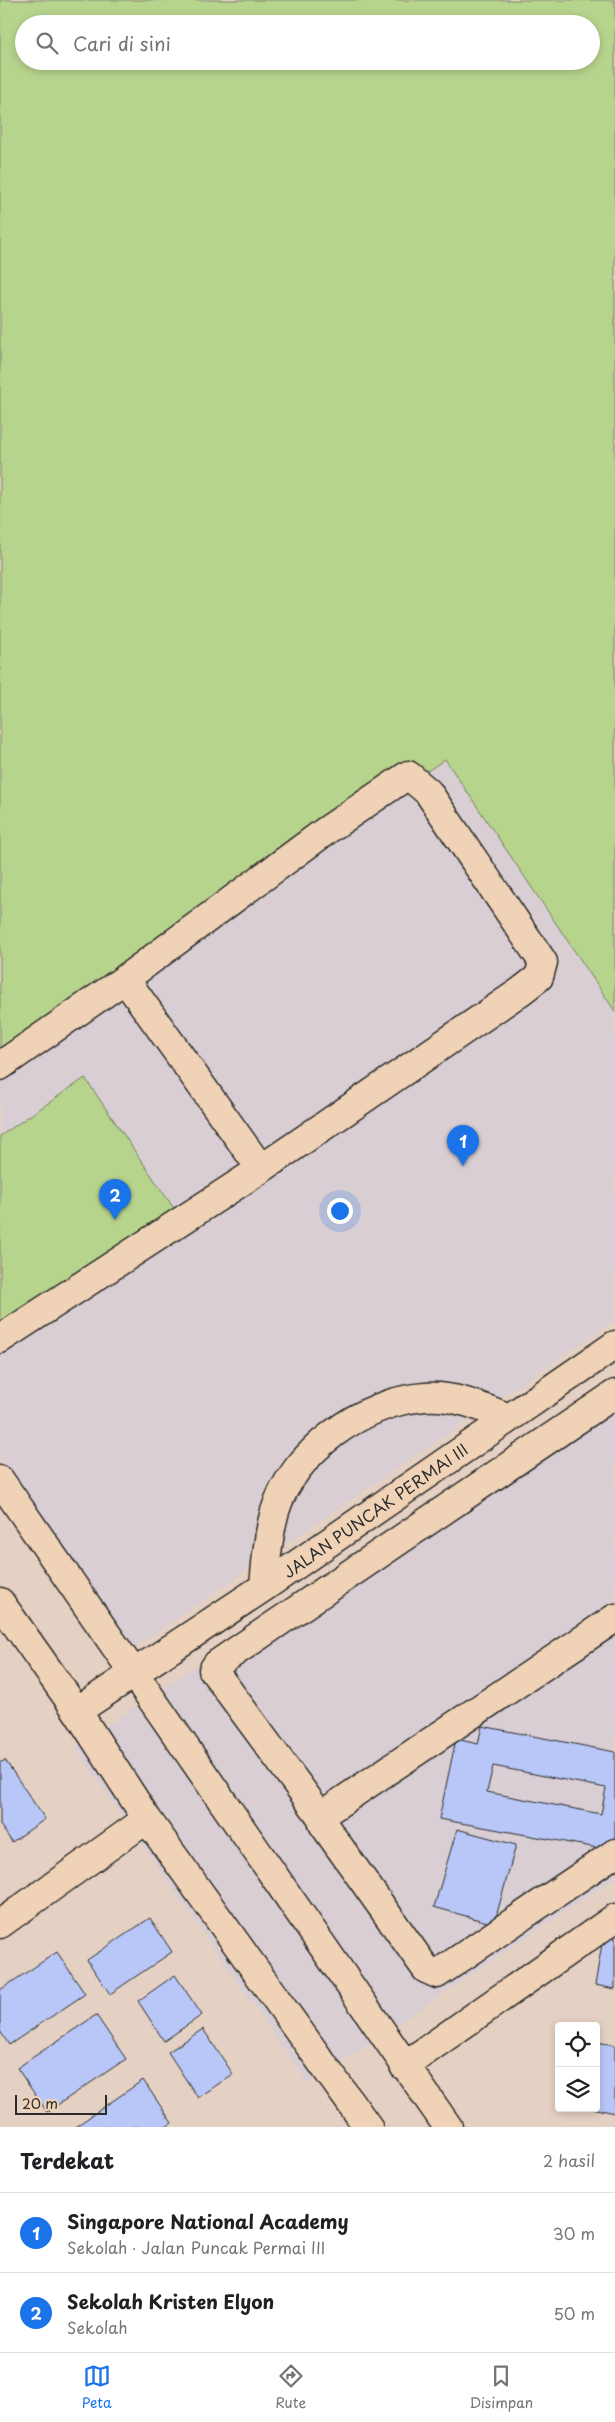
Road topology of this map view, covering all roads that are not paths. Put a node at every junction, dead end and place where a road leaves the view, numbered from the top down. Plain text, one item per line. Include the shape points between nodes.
1 (125, 980) junction
2 (0, 1066) edge
3 (261, 1169) junction
4 (0, 1339) edge
5 (615, 1345) edge
6 (615, 1394) edge
7 (509, 1418) junction
8 (0, 1480) edge
9 (264, 1587) junction
10 (0, 1602) edge
11 (615, 1618) edge
12 (134, 1674) junction
13 (77, 1711) junction
14 (322, 1818) junction
15 (148, 1819) junction
16 (615, 1853) edge
17 (615, 1918) edge
18 (0, 1924) edge
19 (404, 2066) junction
20 (368, 2127) edge
21 (448, 2127) edge

1 - 2 street
1 - 3 street
1 - 3 street via 327,830 408,775 428,792 543,962 539,977
3 - 4 street
5 - 7 street, JALAN PUNCAK PERMAI III
6 - 14 street via 217,1664 213,1670
7 - 9 street, JALAN PUNCAK PERMAI III
7 - 9 street via 460,1401 424,1397 382,1407 341,1427 293,1474 279,1503 268,1542
8 - 12 street
9 - 12 street, JALAN PUNCAK PERMAI III
10 - 13 street
11 - 14 street via 326,1812
12 - 13 street, JALAN PUNCAK PERMAI III
12 - 19 street
13 - 15 street
14 - 16 street via 327,1831 426,1969 437,1974
15 - 18 street
15 - 20 street
17 - 19 street
19 - 21 street

